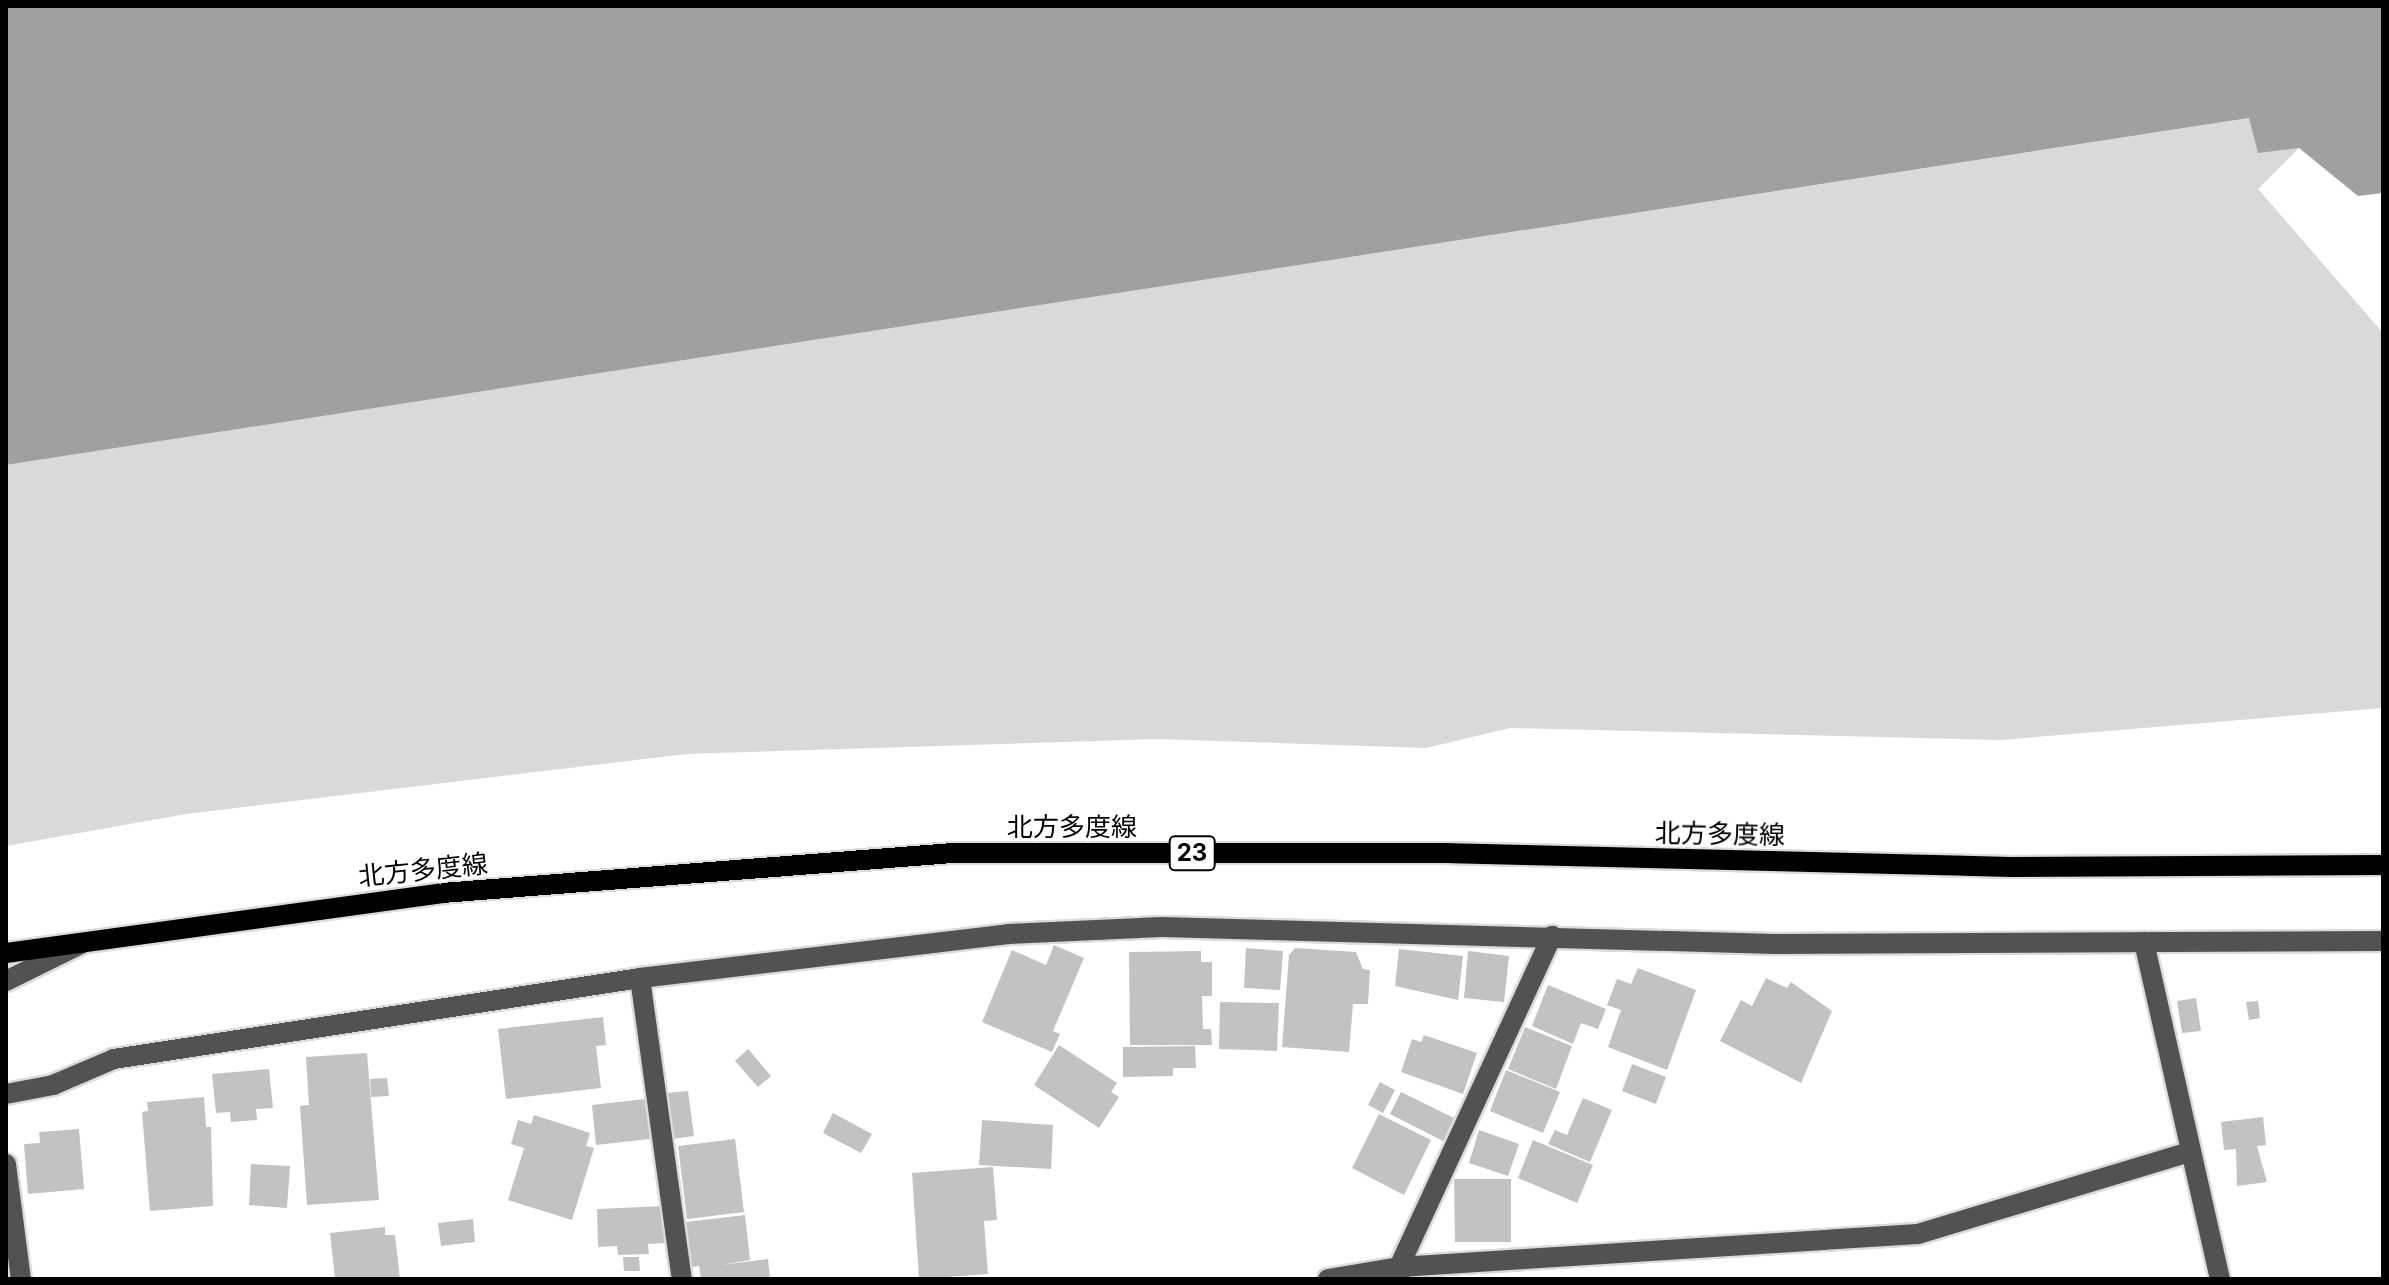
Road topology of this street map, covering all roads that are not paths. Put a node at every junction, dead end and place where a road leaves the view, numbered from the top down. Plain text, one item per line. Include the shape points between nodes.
1 (2383, 865) edge
2 (1552, 936) junction
3 (95, 938) junction
4 (2383, 941) edge
5 (2144, 942) junction
6 (6, 953) edge
7 (640, 978) junction
8 (6, 981) edge
9 (6, 1094) edge
10 (2187, 1153) junction
11 (6, 1164) edge
12 (1399, 1273) edge
13 (21, 1279) edge
14 (682, 1279) edge
15 (1328, 1279) edge
16 (2220, 1279) edge

1 - 3 main road, 北方多度線 / 23 via 2011,867 1446,853 953,853 442,893
2 - 5 street via 1775,944
2 - 7 street via 1147,927 1008,934
2 - 12 street
3 - 6 main road, 北方多度線 / 23
3 - 8 street
4 - 5 street
5 - 10 street
7 - 9 street via 114,1059 53,1085
7 - 14 street
10 - 12 street via 1918,1234
10 - 16 street
11 - 13 street
12 - 15 street

